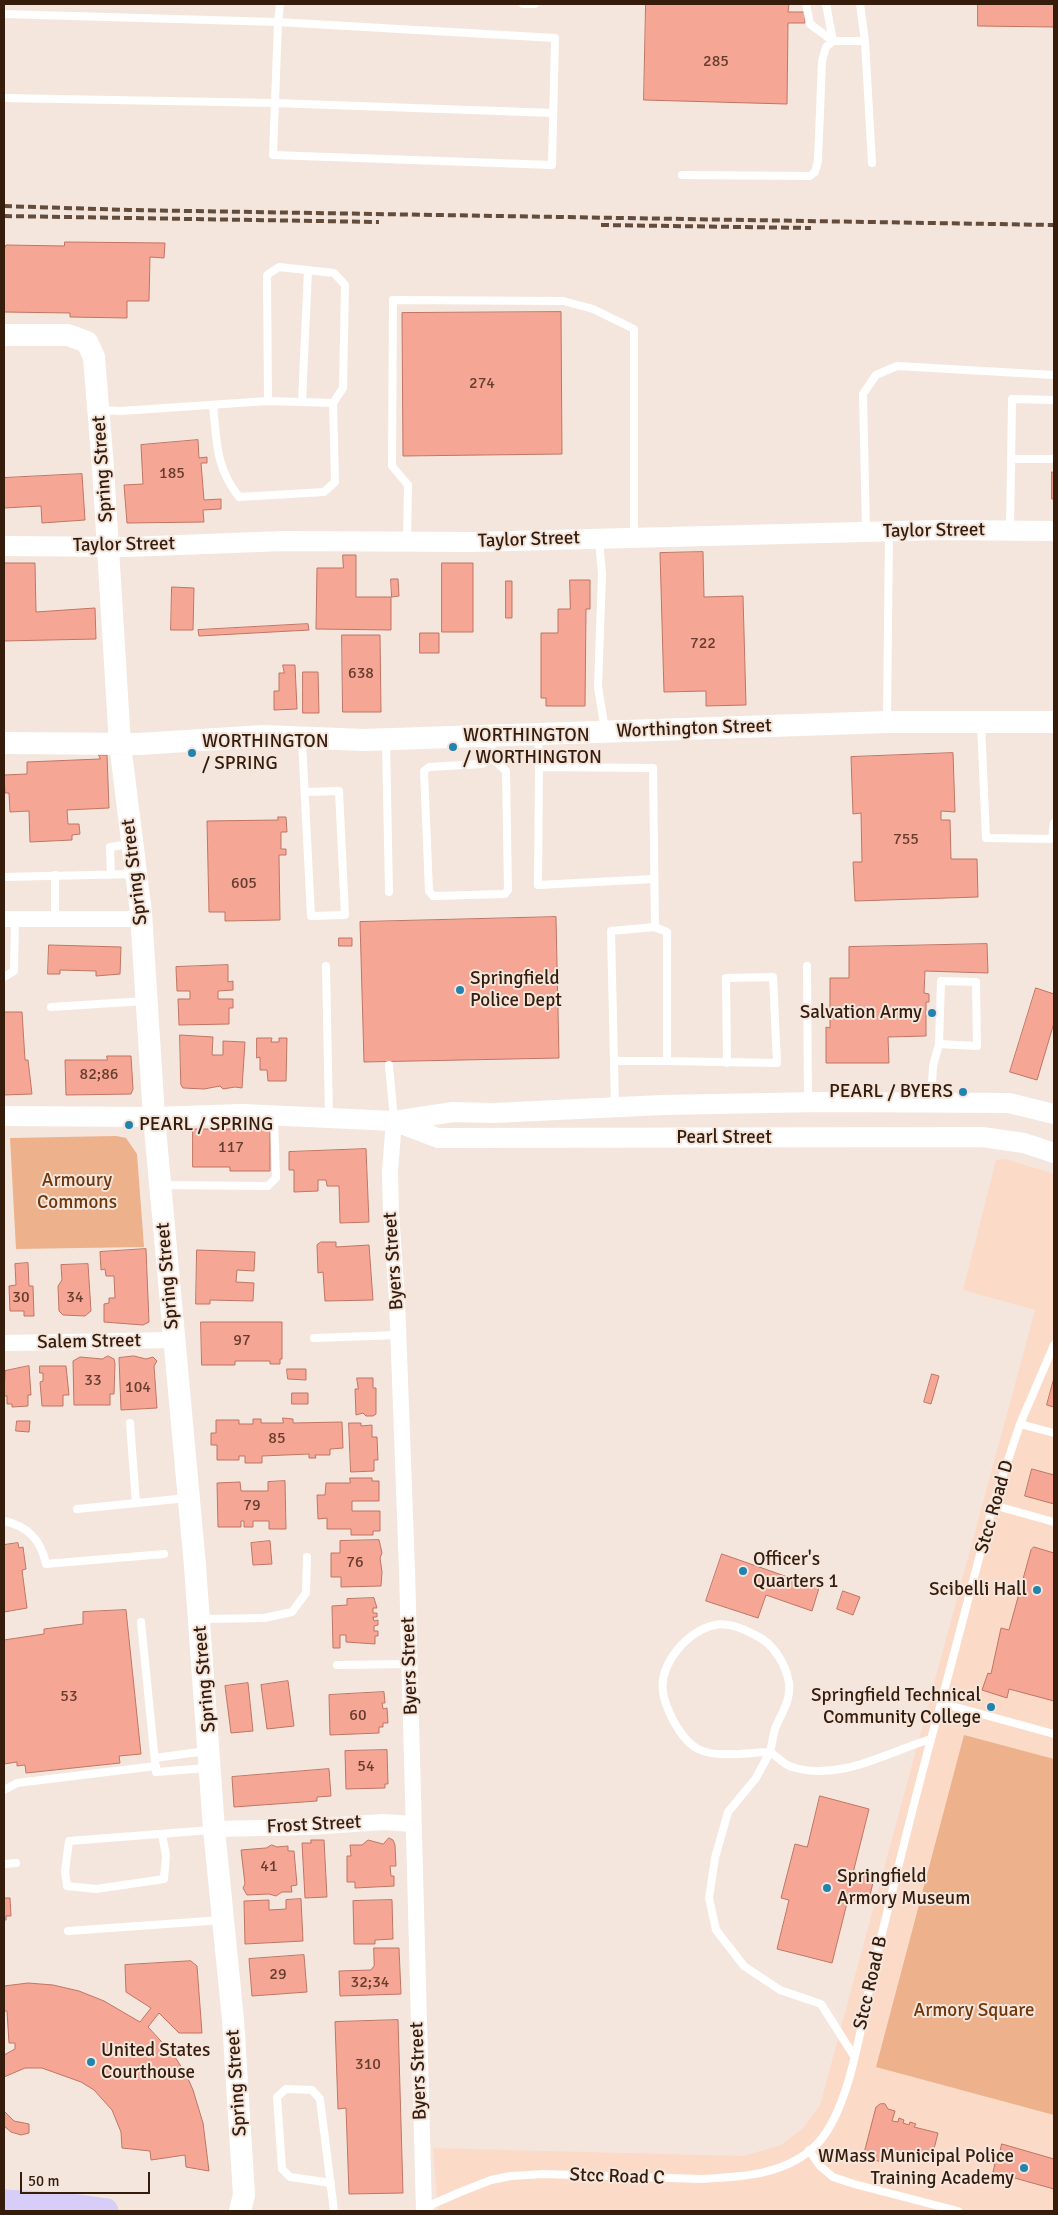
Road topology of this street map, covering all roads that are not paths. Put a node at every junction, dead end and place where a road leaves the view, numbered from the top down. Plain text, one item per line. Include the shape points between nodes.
1 (280, 4) edge
2 (523, 4) edge
3 (535, 4) edge
4 (806, 4) edge
5 (826, 4) edge
6 (860, 4) edge
7 (4, 14) edge
8 (278, 22) junction
9 (833, 41) junction
10 (865, 41) junction
11 (4, 98) edge
12 (275, 104) junction
13 (553, 113) junction
14 (872, 163) dead end
15 (682, 175) dead end
16 (308, 270) junction
17 (4, 335) edge
18 (1054, 375) edge
19 (1054, 400) edge
20 (268, 401) junction
21 (302, 402) junction
22 (333, 402) junction
23 (213, 405) junction
24 (98, 410) junction
25 (1011, 459) junction
26 (1054, 459) edge
27 (1010, 530) junction
28 (889, 531) junction
29 (866, 532) junction
30 (1054, 532) edge
31 (598, 538) junction
32 (634, 538) junction
33 (408, 542) junction
34 (4, 546) edge
35 (108, 547) junction
36 (887, 722) junction
37 (981, 722) junction
38 (1054, 722) edge
39 (605, 733) junction
40 (538, 735) junction
41 (302, 739) junction
42 (386, 740) junction
43 (4, 742) edge
44 (120, 744) junction
45 (491, 747) junction
46 (539, 768) junction
47 (305, 792) junction
48 (1054, 823) edge
49 (133, 843) junction
50 (137, 874) junction
51 (55, 875) junction
52 (111, 875) junction
53 (4, 877) edge
54 (654, 879) junction
55 (389, 892) dead end
56 (55, 918) junction
57 (9, 919) edge
58 (141, 919) junction
59 (654, 927) junction
60 (326, 966) dead end
61 (806, 966) dead end
62 (4, 977) edge
63 (147, 1000) junction
64 (51, 1007) dead end
65 (939, 1044) junction
66 (614, 1061) junction
67 (667, 1061) junction
68 (727, 1063) junction
69 (389, 1065) dead end
70 (808, 1102) junction
71 (931, 1103) junction
72 (615, 1106) junction
73 (1054, 1114) edge
74 (274, 1115) junction
75 (4, 1116) edge
76 (154, 1117) junction
77 (330, 1117) junction
78 (394, 1121) junction
79 (932, 1136) junction
80 (616, 1138) junction
81 (1054, 1152) edge
82 (160, 1185) junction
83 (399, 1335) junction
84 (314, 1338) dead end
85 (174, 1340) junction
86 (4, 1343) edge
87 (1054, 1345) edge
88 (130, 1424) dead end
89 (1020, 1424) junction
90 (1054, 1433) edge
91 (189, 1497) junction
92 (136, 1502) junction
93 (993, 1505) junction
94 (77, 1509) dead end
95 (4, 1522) edge
96 (1054, 1522) edge
97 (164, 1554) dead end
98 (307, 1557) dead end
99 (200, 1619) junction
100 (141, 1622) dead end
101 (410, 1664) junction
102 (337, 1665) dead end
103 (941, 1703) junction
104 (1054, 1734) edge
105 (931, 1739) junction
106 (770, 1752) junction
107 (211, 1759) junction
108 (155, 1765) junction
109 (4, 1790) edge
110 (413, 1824) junction
111 (214, 1829) junction
112 (162, 1834) junction
113 (16, 1863) dead end
114 (4, 1864) edge
115 (224, 1920) junction
116 (68, 1932) dead end
117 (854, 2056) junction
118 (810, 2150) junction
119 (331, 2182) junction
120 (17, 2205) edge
121 (81, 2209) edge
122 (106, 2211) edge
123 (240, 2211) edge
124 (334, 2211) edge
125 (425, 2211) edge
126 (958, 2211) edge

1 - 8 lane
2 - 3 lane
4 - 9 lane via 807,20
5 - 9 lane
6 - 10 lane
7 - 8 lane
8 - 12 lane
8 - 13 lane via 555,38
9 - 10 lane
9 - 15 lane via 826,47 822,61 815,172 810,176
10 - 14 lane
11 - 12 lane
12 - 13 lane
12 - 13 lane via 273,155 552,165
16 - 20 lane via 279,266 267,275
16 - 21 lane
16 - 22 lane via 334,273 345,285 343,388
17 - 24 main road, Spring Street via 68,335 87,342 94,357
18 - 29 lane via 897,366 876,374 862,394
19 - 25 lane via 1012,399
20 - 21 lane
20 - 23 lane
21 - 22 lane
22 - 23 lane via 335,482 324,492 239,497 227,481 219,461
23 - 24 lane
24 - 35 main road, Spring Street
25 - 26 lane
25 - 27 lane
27 - 28 street, Taylor Street
27 - 30 street, Taylor Street
28 - 29 street, Taylor Street
28 - 36 lane
29 - 32 street, Taylor Street
31 - 32 street, Taylor Street
31 - 33 street, Taylor Street
31 - 39 lane via 602,574 598,686
32 - 33 lane via 634,329 593,309 562,301 393,300 392,466 408,485
33 - 35 street, Taylor Street via 284,541
34 - 35 street, Taylor Street
35 - 44 main road, Spring Street
36 - 37 main road, Worthington Street
36 - 39 main road, Worthington Street
37 - 38 main road, Worthington Street
37 - 48 lane via 986,838 1052,839
39 - 40 main road, Worthington Street
40 - 45 main road, Worthington Street
40 - 46 lane
41 - 42 main road, Worthington Street
41 - 44 main road, Worthington Street via 264,736
41 - 47 lane
42 - 45 main road, Worthington Street
42 - 55 lane
43 - 44 main road, Worthington Street
44 - 49 main road, Spring Street
45 - 45 lane via 482,764 429,767 424,771 428,891 433,896 506,894 508,890 506,772
46 - 54 lane via 653,768
46 - 54 lane via 538,885
47 - 47 lane via 311,916 345,915 339,791
49 - 50 main road, Spring Street
49 - 52 lane via 110,847
50 - 52 lane
50 - 58 main road, Spring Street
51 - 52 lane
51 - 53 lane
51 - 56 lane
54 - 59 lane
56 - 57 street
56 - 58 street
57 - 62 lane via 14,971
58 - 63 main road, Spring Street
59 - 66 lane via 611,931
59 - 67 lane via 668,932
60 - 77 lane
61 - 70 lane
63 - 64 lane
63 - 76 main road, Spring Street
65 - 65 lane via 941,981 976,982 977,1046
65 - 71 lane via 933,1066
66 - 67 lane
66 - 72 lane
67 - 68 lane
68 - 68 lane via 776,1063 773,978 726,978
69 - 78 lane
70 - 71 street, Pearl Street
70 - 72 street, Pearl Street
71 - 73 street, Pearl Street via 1010,1103
71 - 79 street
72 - 78 street, Pearl Street via 494,1113 453,1112
72 - 80 street
74 - 76 street, Pearl Street
74 - 77 street, Pearl Street
74 - 82 lane via 276,1178 268,1186
75 - 76 street, Pearl Street
76 - 82 main road, Spring Street
77 - 78 street, Pearl Street
78 - 80 street, Pearl Street via 438,1138
78 - 83 street, Byers Street via 390,1206
79 - 80 street, Pearl Street
79 - 81 street, Pearl Street via 991,1137
82 - 85 main road, Spring Street
83 - 84 lane
83 - 101 street, Byers Street
85 - 86 street, Salem Street
85 - 91 main road, Spring Street
87 - 89 lane, Stcc Road D
88 - 92 lane
89 - 90 lane
89 - 93 lane, Stcc Road D
91 - 92 lane
91 - 99 main road, Spring Street
92 - 94 lane
93 - 96 lane
93 - 103 lane, Stcc Road D
95 - 97 lane via 33,1535 41,1546 46,1564
98 - 99 lane via 306,1593 292,1612 264,1618
99 - 107 main road, Spring Street
100 - 108 lane
101 - 102 lane
101 - 110 street, Byers Street
103 - 104 lane
103 - 105 lane, Stcc Road B
105 - 106 lane via 852,1767 819,1772 791,1767
105 - 117 lane, Stcc Road B
106 - 106 lane via 775,1729 787,1707 789,1683 782,1660 763,1638 741,1627 716,1624 679,1648 666,1666 662,1691 677,1730 697,1748 723,1754
106 - 117 lane via 756,1778 728,1812 714,1858 709,1898 716,1930 744,1966 780,1990 821,2004
107 - 108 lane
107 - 108 lane
107 - 111 main road, Spring Street
108 - 109 lane via 17,1783
110 - 111 street, Frost Street via 373,1822
110 - 125 street, Byers Street
111 - 112 lane
111 - 115 main road, Spring Street
112 - 112 lane via 68,1841 67,1886 96,1889 164,1879 166,1856
113 - 114 lane
115 - 116 lane
115 - 123 main road, Spring Street via 242,2153 244,2195
117 - 118 lane, Stcc Road B via 833,2119
118 - 125 lane, Stcc Road C via 778,2168 725,2178 544,2174 501,2178 443,2199
118 - 126 lane via 820,2166 833,2176
119 - 119 lane via 320,2100 312,2090 286,2089 277,2097 282,2169 290,2177
119 - 124 lane
120 - 121 main road
121 - 122 main road

